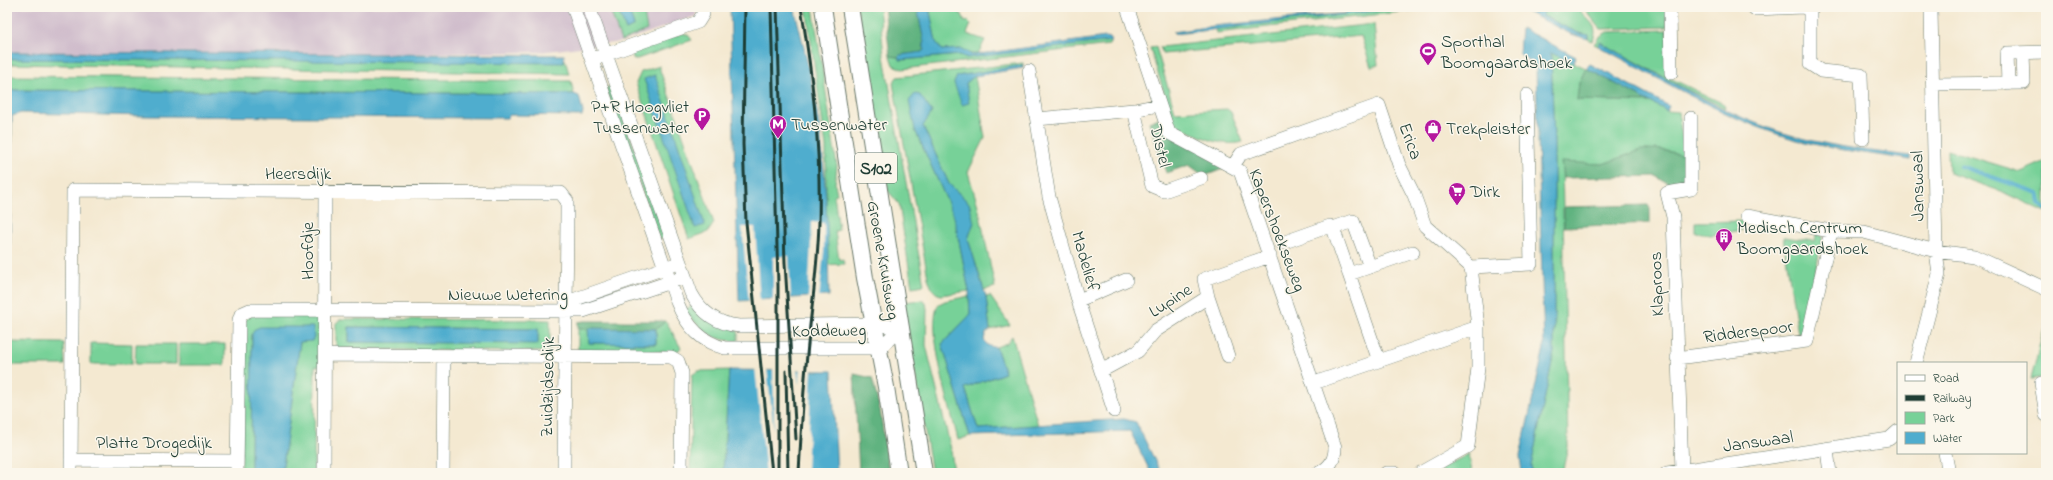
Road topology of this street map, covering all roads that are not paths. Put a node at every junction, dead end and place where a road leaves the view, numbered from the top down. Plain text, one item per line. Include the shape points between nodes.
1 (573, 7) edge
2 (589, 7) edge
3 (703, 7) edge
4 (823, 7) edge
5 (850, 7) edge
6 (1127, 7) edge
7 (1670, 7) edge
8 (1753, 7) edge
9 (1931, 8) edge
10 (1811, 9) edge
11 (2046, 52) edge
12 (607, 54) junction
13 (592, 59) junction
14 (1029, 71) dead end
15 (1671, 73) dead end
16 (1933, 84) junction
17 (1527, 95) dead end
18 (1159, 105) junction
19 (1134, 110) junction
20 (1691, 118) dead end
21 (1037, 119) junction
22 (1863, 140) dead end
23 (1233, 166) junction
24 (1201, 178) dead end
25 (325, 191) junction
26 (1747, 216) dead end
27 (1333, 228) junction
28 (1831, 231) junction
29 (1282, 243) dead end
30 (1936, 251) junction
31 (1413, 252) dead end
32 (1270, 256) junction
33 (680, 263) junction
34 (1370, 267) junction
35 (1470, 267) junction
36 (665, 268) junction
37 (1349, 274) junction
38 (685, 277) junction
39 (1126, 280) dead end
40 (670, 282) junction
41 (2046, 289) edge
42 (1208, 297) junction
43 (1079, 300) junction
44 (567, 307) junction
45 (326, 310) junction
46 (874, 324) junction
47 (1478, 327) junction
48 (902, 328) junction
49 (72, 340) joint
50 (879, 348) junction
51 (325, 355) junction
52 (444, 356) junction
53 (564, 356) junction
54 (1228, 356) dead end
55 (1677, 358) junction
56 (1379, 361) junction
57 (1916, 362) edge
58 (1101, 371) junction
59 (2046, 382) edge
60 (1314, 383) junction
61 (1114, 411) dead end
62 (2046, 415) edge
63 (1897, 432) edge
64 (1827, 450) junction
65 (1945, 454) edge
66 (71, 467) edge
67 (237, 467) edge
68 (1682, 470) junction
69 (324, 473) edge
70 (443, 473) edge
71 (564, 473) edge
72 (681, 473) edge
73 (899, 473) edge
74 (924, 473) edge
75 (1319, 473) edge
76 (1420, 473) edge
77 (1667, 473) edge
78 (1830, 473) edge
79 (1949, 473) edge

1 - 13 street, Koddeweg
2 - 12 street, Koddeweg
3 - 12 street via 703,14 698,22
4 - 46 main road, Groene Kruisweg / S102
5 - 48 main road, Groene Kruisweg / S102
6 - 18 street, Kapershoekseweg
7 - 15 street
8 - 10 street
9 - 16 street, Janswaal
10 - 22 street via 1810,64 1821,71 1861,75
11 - 16 street via 2007,54 2008,84
12 - 13 street
12 - 33 street, Koddeweg
13 - 36 street, Koddeweg
14 - 21 street, Madelief
16 - 30 street, Janswaal
17 - 35 street via 1531,264
18 - 19 street
18 - 23 street, Kapershoekseweg via 1169,133
19 - 21 street
19 - 24 street, Distel via 1152,186 1164,191
20 - 55 street, Klaproos via 1691,189 1667,193 1673,217
21 - 43 street, Madelief via 1049,197
23 - 32 street, Kapershoekseweg via 1240,171
23 - 35 street, Erica via 1241,154 1379,105 1425,226
25 - 44 street, Heersdijk via 561,193 567,201
25 - 45 street, Hoofdje
25 - 49 street, Heersdijk via 73,190
26 - 28 street
27 - 29 street via 1330,226
27 - 34 street via 1353,221
27 - 37 street
28 - 30 street via 1864,232
28 - 55 street, Ridderspoor via 1807,341
30 - 41 street via 1974,256
30 - 57 street, Janswaal via 1938,274
31 - 34 street
32 - 42 street, Lupine via 1204,279
32 - 60 street, Kapershoekseweg
33 - 36 street, Nieuwe Wetering
33 - 38 street, Koddeweg
34 - 37 street
35 - 47 street
36 - 40 street, Koddeweg
36 - 44 street, Nieuwe Wetering
37 - 56 street
38 - 40 street, Nieuwe Wetering
38 - 46 street, Koddeweg via 697,304 714,318 730,325
39 - 43 street
40 - 44 street, Nieuwe Wetering via 583,311
40 - 50 street, Koddeweg via 688,325 698,335 717,346 744,349
42 - 54 street
42 - 58 street, Lupine via 1155,331 1138,351
43 - 58 street, Madelief
44 - 45 street, Nieuwe Wetering
44 - 53 street, Zuidzijdsedijk
45 - 51 street
45 - 67 street, Nieuwe Wetering via 250,310 241,314 237,367
46 - 48 street, Koddeweg
46 - 50 main road, Groene Kruisweg / S102
47 - 56 street
47 - 76 street via 1478,368 1468,446
48 - 50 street, Koddeweg
48 - 74 main road, Groene Kruisweg / S102
49 - 66 street, Platte Drogedijk
50 - 73 main road, Groene Kruisweg / S102
51 - 52 street
51 - 69 street
52 - 53 street
52 - 70 street
53 - 71 street, Zuidzijdsedijk
53 - 72 street via 671,357 678,361 682,373
55 - 68 street, Klaproos
56 - 60 street
58 - 61 street, Madelief
59 - 62 street via 2041,383
60 - 75 street, Kapershoekseweg via 1335,447 1332,462
63 - 64 street, Janswaal via 1889,439
64 - 68 street, Janswaal
64 - 78 street
65 - 79 street
66 - 67 street, Platte Drogedijk
68 - 77 street, Janswaal

